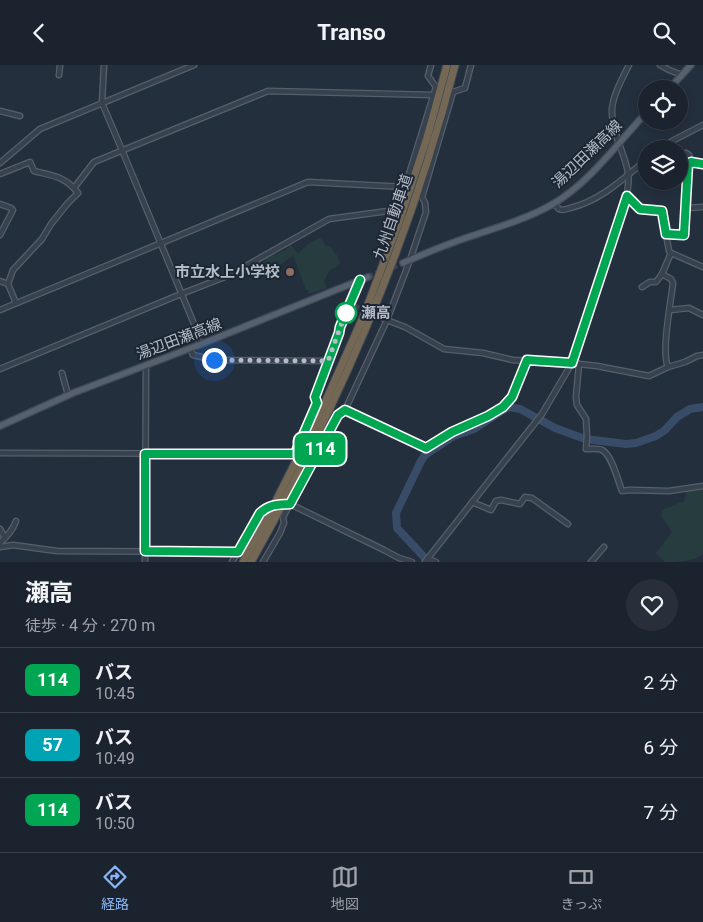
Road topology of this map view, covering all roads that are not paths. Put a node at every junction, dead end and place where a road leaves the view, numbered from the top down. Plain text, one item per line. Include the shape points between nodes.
1 (60, 65) edge
2 (104, 65) edge
3 (194, 65) edge
4 (431, 65) edge
5 (448, 65) edge
6 (455, 65) edge
7 (471, 65) edge
8 (629, 65) edge
9 (660, 65) edge
10 (691, 65) edge
11 (60, 75) dead end
12 (682, 75) junction
13 (677, 80) edge
14 (446, 85) junction
15 (434, 95) junction
16 (102, 103) junction
17 (0, 111) edge
18 (20, 116) dead end
19 (638, 122) edge
20 (703, 125) edge
21 (674, 140) edge
22 (619, 143) junction
23 (122, 150) junction
24 (688, 154) edge
25 (691, 162) junction
26 (0, 163) edge
27 (703, 164) edge
28 (638, 167) edge
29 (0, 174) edge
30 (629, 174) junction
31 (74, 188) junction
32 (627, 196) junction
33 (554, 203) junction
34 (0, 204) edge
35 (685, 207) junction
36 (703, 207) edge
37 (388, 211) dead end
38 (666, 234) junction
39 (0, 235) edge
40 (160, 244) junction
41 (671, 253) junction
42 (410, 260) junction
43 (403, 263) tunnel mouth
44 (703, 267) edge
45 (662, 274) junction
46 (368, 277) tunnel mouth
47 (360, 280) junction
48 (0, 281) edge
49 (8, 284) junction
50 (642, 287) dead end
51 (181, 294) junction
52 (16, 303) junction
53 (350, 304) junction
54 (355, 306) tunnel mouth
55 (0, 310) edge
56 (670, 310) junction
57 (703, 315) edge
58 (386, 319) junction
59 (198, 345) junction
60 (190, 348) junction
61 (703, 355) edge
62 (527, 360) junction
63 (328, 361) junction
64 (572, 363) junction
65 (579, 363) junction
66 (146, 365) junction
67 (668, 367) junction
68 (0, 369) edge
69 (62, 373) dead end
70 (68, 395) junction
71 (345, 410) junction
72 (0, 426) edge
73 (0, 453) edge
74 (145, 454) junction
75 (703, 486) edge
76 (472, 502) junction
77 (290, 504) junction
78 (270, 520) junction
79 (16, 521) dead end
80 (568, 523) dead end
81 (1, 528) edge
82 (5, 538) junction
83 (0, 543) edge
84 (0, 547) edge
85 (604, 547) dead end
86 (145, 551) junction
87 (238, 552) junction
88 (426, 560) edge
89 (145, 562) edge
90 (232, 562) edge
91 (243, 562) edge
92 (251, 562) edge
93 (263, 562) edge
94 (412, 562) edge
95 (436, 562) edge
96 (591, 562) edge

1 - 11 street
2 - 16 street
3 - 16 street
4 - 15 street via 428,76 436,87
5 - 14 highway, 九州自動車道
6 - 14 highway, 九州自動車道
7 - 42 street via 465,88 454,92 422,197 426,212
8 - 22 street via 612,110
9 - 12 street
10 - 12 main road
12 - 13 main road
14 - 78 highway, 九州自動車道, bridge via 402,223 327,406
15 - 23 street via 268,91
15 - 40 street via 405,187 308,182
16 - 23 street
16 - 26 street via 40,129
17 - 18 street
19 - 22 main road, 湯辺田瀬高線
20 - 21 street
22 - 30 street
22 - 33 main road, 湯辺田瀬高線 via 583,180
23 - 31 street via 94,162
23 - 40 street
24 - 25 street
25 - 27 street
25 - 35 street via 688,164
28 - 30 street
29 - 31 street via 30,162 34,171 59,177
30 - 32 street
30 - 33 street via 586,203 562,210
31 - 49 street via 78,193 13,270
32 - 38 street via 640,209 662,211
32 - 64 street
33 - 42 main road, 湯辺田瀬高線 via 519,221
34 - 39 street via 13,210
35 - 36 street
35 - 38 street via 684,235
37 - 51 street via 329,219 230,275
38 - 41 street
40 - 51 street
40 - 52 street
41 - 44 street
41 - 45 street
42 - 43 main road, 湯辺田瀬高線
42 - 58 street
45 - 50 street via 656,282
45 - 56 street via 673,283
46 - 47 main road, 湯辺田瀬高線
47 - 53 street
47 - 59 main road, 湯辺田瀬高線
48 - 49 street
49 - 52 street
51 - 59 street via 196,331
51 - 68 street
52 - 55 street
53 - 54 street
53 - 63 street
56 - 57 street via 689,308
56 - 67 street via 665,361
58 - 62 street via 444,349
58 - 71 street
59 - 60 main road, 湯辺田瀬高線
60 - 63 street via 193,355 214,360
60 - 66 main road, 湯辺田瀬高線
61 - 67 street
62 - 64 street
62 - 71 street via 512,397 503,407 426,448
63 - 74 street via 315,397 317,403 295,454
64 - 65 street
64 - 76 street via 542,414
65 - 67 street via 649,376
65 - 75 street via 576,397 586,419 586,449 600,449 606,453 622,491 669,491
66 - 70 main road, 湯辺田瀬高線
66 - 74 street
69 - 70 street
70 - 72 main road, 湯辺田瀬高線
71 - 77 street via 338,415
73 - 74 street
74 - 86 street
76 - 80 street via 491,510 496,501 520,504 525,497 532,498
76 - 88 street
77 - 87 street via 265,508
77 - 93 street via 280,533
77 - 94 street
78 - 91 highway, 九州自動車道
78 - 92 highway, 九州自動車道
79 - 82 street
81 - 82 street
82 - 83 street
84 - 86 street
85 - 96 street
86 - 87 street
86 - 89 street
87 - 90 street
88 - 95 street

